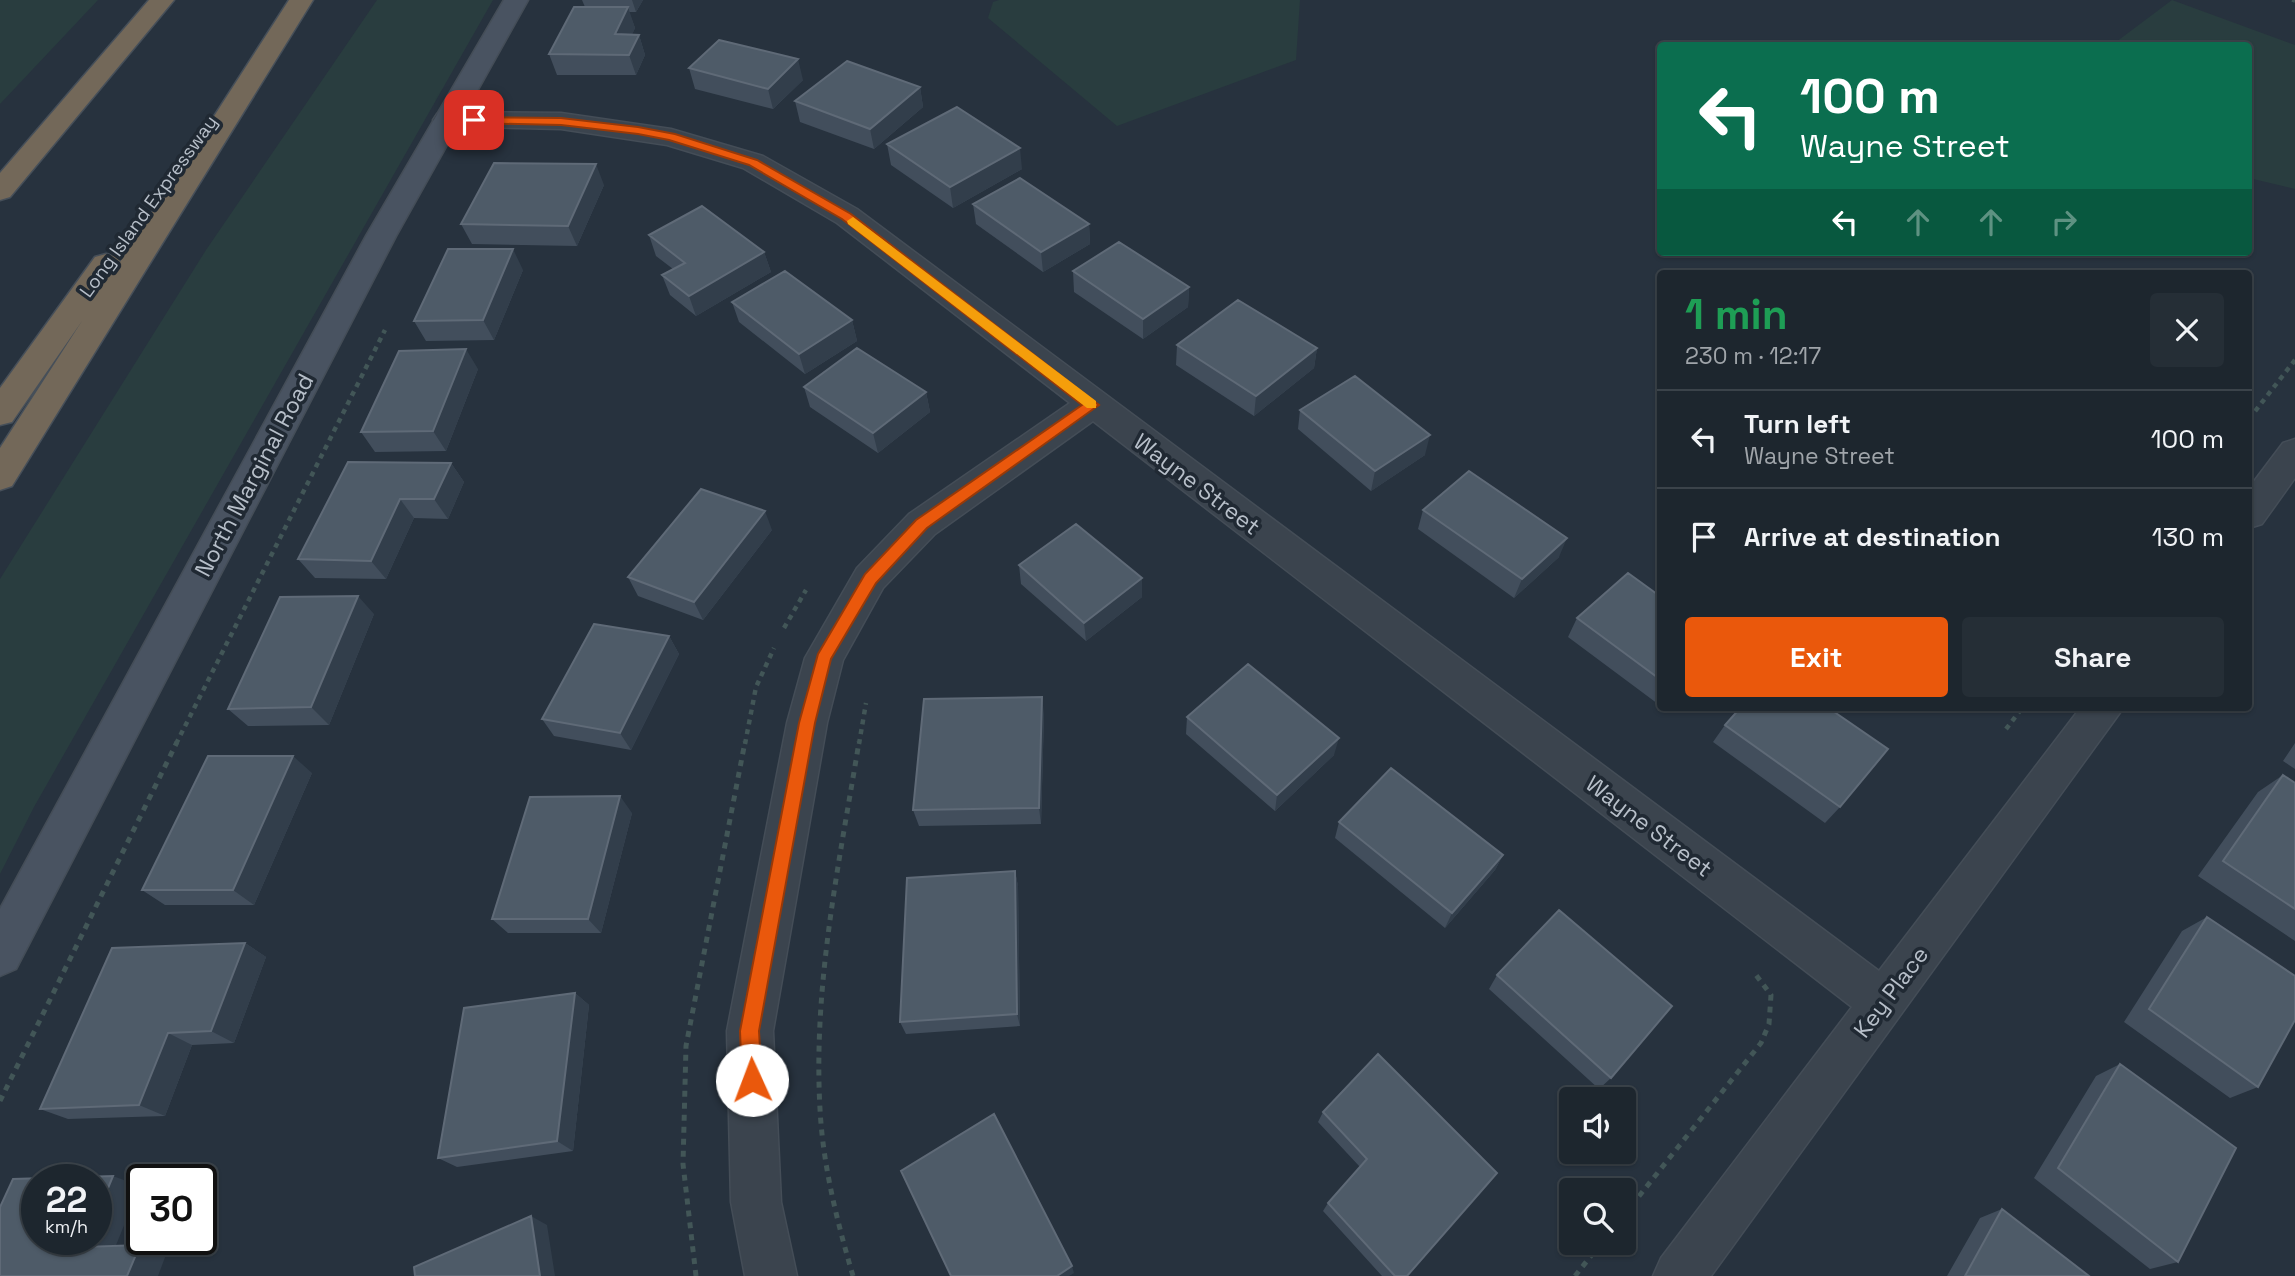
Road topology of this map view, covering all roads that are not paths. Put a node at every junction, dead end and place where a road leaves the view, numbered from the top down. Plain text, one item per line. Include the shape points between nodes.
1 (162, 0) edge
2 (300, 0) edge
3 (516, 0) edge
4 (447, 120) junction
5 (0, 191) edge
6 (1092, 405) junction
7 (0, 413) edge
8 (2295, 452) edge
9 (0, 477) edge
10 (2252, 510) edge
11 (2101, 711) edge
12 (0, 954) edge
13 (1883, 1002) junction
14 (771, 1276) edge
15 (1679, 1276) edge

1 - 5 highway
2 - 7 highway, Long Island Expressway
2 - 9 highway
3 - 4 main road, North Marginal Road
4 - 6 street, Wayne Street via 561,121 638,130 753,162 847,216
4 - 12 main road, North Marginal Road
6 - 13 street, Wayne Street
6 - 14 street via 922,524 870,578 824,658 807,723 750,1031 756,1202
8 - 10 street
11 - 13 street, Key Place
13 - 15 street, Key Place

